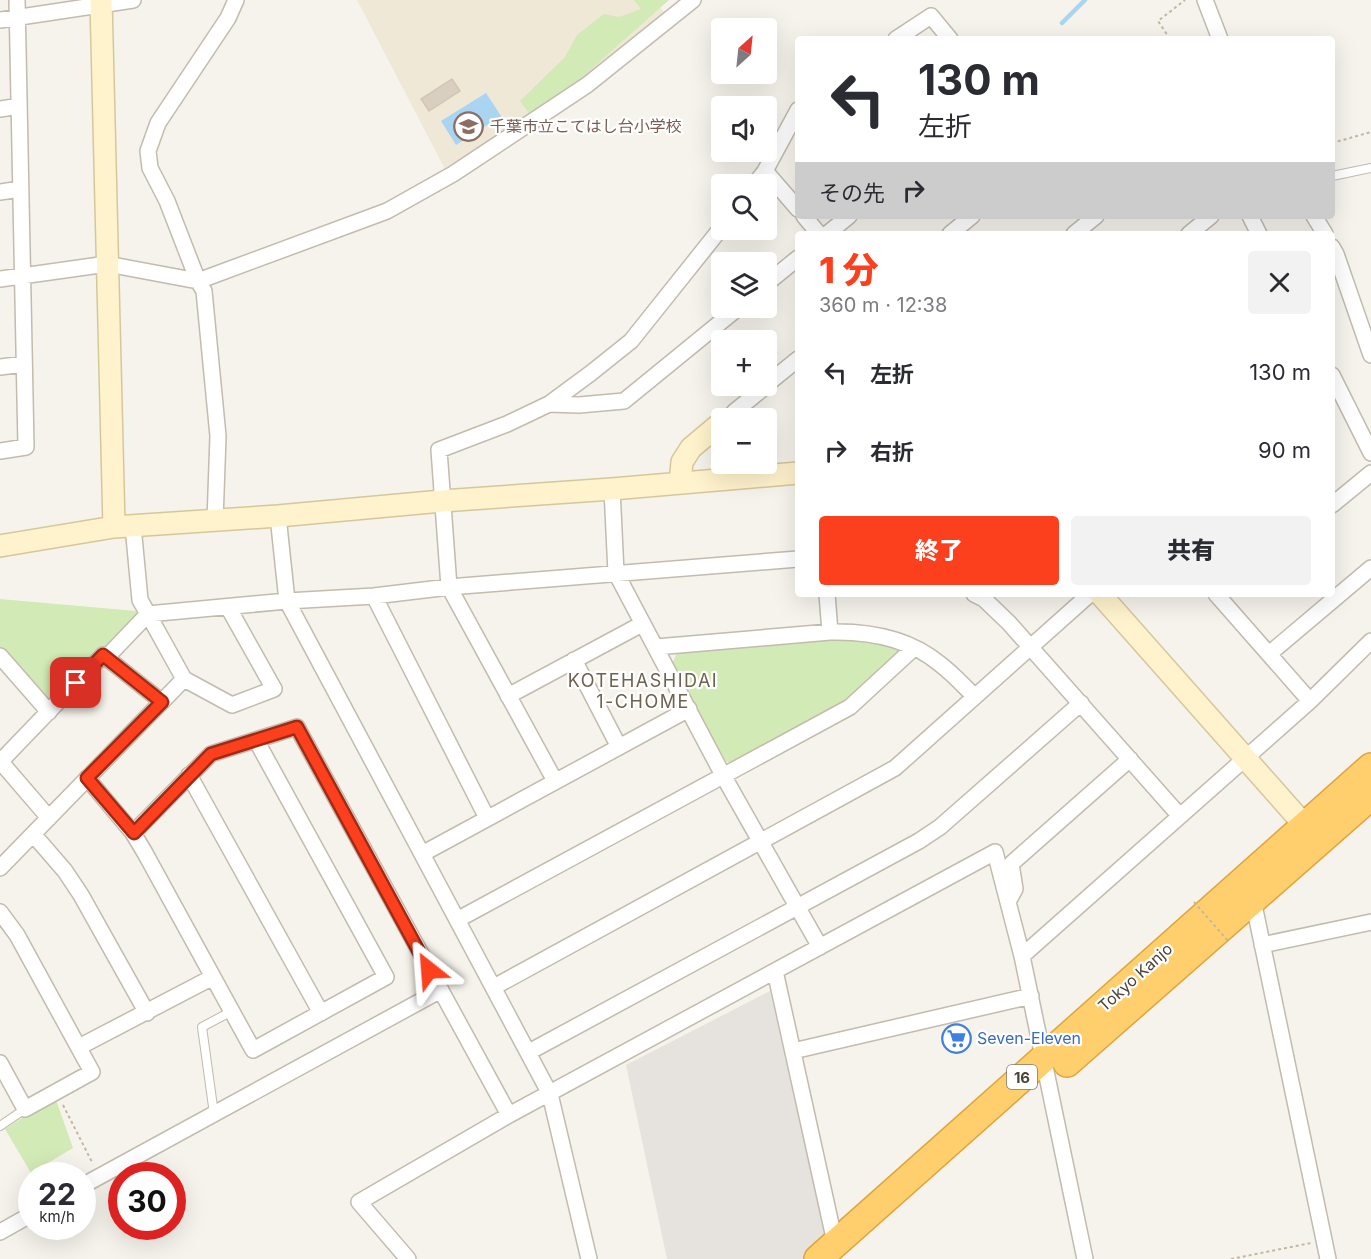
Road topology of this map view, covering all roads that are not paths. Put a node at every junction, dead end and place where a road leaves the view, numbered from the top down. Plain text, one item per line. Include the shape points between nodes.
1 (17, 0) edge
2 (133, 0) edge
3 (236, 0) edge
4 (693, 0) edge
5 (1205, 0) edge
6 (101, 2) edge
7 (17, 17) junction
8 (0, 20) edge
9 (901, 36) edge
10 (948, 36) edge
11 (1219, 36) edge
12 (19, 106) junction
13 (0, 109) edge
14 (795, 116) edge
15 (1371, 168) edge
16 (765, 171) junction
17 (763, 174) edge
18 (1335, 176) edge
19 (20, 189) junction
20 (0, 192) edge
21 (795, 206) edge
22 (806, 219) edge
23 (845, 219) edge
24 (968, 219) edge
25 (1092, 219) edge
26 (1207, 219) edge
27 (816, 231) edge
28 (831, 231) edge
29 (954, 231) edge
30 (1078, 231) edge
31 (1193, 231) edge
32 (712, 240) edge
33 (1335, 255) edge
34 (795, 260) edge
35 (106, 264) junction
36 (22, 275) junction
37 (777, 275) edge
38 (0, 279) edge
39 (198, 281) junction
40 (726, 318) edge
41 (1371, 355) edge
42 (795, 361) edge
43 (24, 364) junction
44 (0, 367) edge
45 (777, 376) edge
46 (753, 396) edge
47 (1338, 402) edge
48 (549, 405) junction
49 (739, 408) edge
50 (711, 431) edge
51 (0, 451) edge
52 (1371, 453) edge
53 (795, 473) edge
54 (1371, 473) edge
55 (680, 483) junction
56 (612, 489) junction
57 (442, 501) junction
58 (1335, 503) edge
59 (278, 516) junction
60 (215, 521) junction
61 (124, 526) junction
62 (0, 546) edge
63 (795, 559) edge
64 (1371, 568) edge
65 (616, 573) junction
66 (449, 587) junction
67 (374, 596) junction
68 (827, 597) edge
69 (980, 597) edge
70 (1096, 597) edge
71 (1101, 597) edge
72 (1221, 597) edge
73 (287, 601) junction
74 (228, 608) junction
75 (148, 614) junction
76 (642, 624) junction
77 (830, 632) junction
78 (1371, 641) edge
79 (656, 647) junction
80 (1030, 647) junction
81 (914, 648) junction
82 (1269, 654) junction
83 (0, 656) edge
84 (106, 658) junction
85 (574, 660) junction
86 (184, 679) junction
87 (508, 696) junction
88 (974, 696) junction
89 (1310, 701) junction
90 (162, 702) junction
91 (1081, 703) junction
92 (689, 709) junction
93 (49, 712) junction
94 (256, 740) junction
95 (619, 747) junction
96 (1244, 758) junction
97 (1130, 759) junction
98 (0, 762) edge
99 (1371, 767) edge
100 (189, 775) junction
101 (724, 777) junction
102 (87, 778) junction
103 (555, 781) junction
104 (1371, 796) edge
105 (1179, 815) junction
106 (49, 818) junction
107 (488, 818) junction
108 (134, 833) junction
109 (33, 834) junction
110 (1311, 834) junction
111 (761, 842) junction
112 (422, 854) junction
113 (0, 868) edge
114 (1253, 900) junction
115 (1008, 902) junction
116 (797, 907) junction
117 (0, 912) edge
118 (458, 920) junction
119 (1371, 922) edge
120 (1262, 945) junction
121 (820, 947) junction
122 (1022, 957) junction
123 (775, 971) junction
124 (213, 977) junction
125 (494, 987) junction
126 (441, 990) junction
127 (1031, 996) junction
128 (232, 1011) junction
129 (147, 1013) junction
130 (321, 1013) junction
131 (79, 1047) junction
132 (793, 1051) junction
133 (529, 1052) junction
134 (0, 1063) edge
135 (1046, 1069) junction
136 (550, 1094) junction
137 (25, 1109) junction
138 (214, 1114) junction
139 (509, 1115) junction
140 (0, 1126) edge
141 (96, 1179) edge
142 (18, 1222) edge
143 (0, 1232) edge
144 (834, 1255) edge
145 (408, 1259) edge
146 (589, 1259) edge
147 (1085, 1259) edge
148 (1329, 1259) edge

1 - 7 street
2 - 6 street
3 - 39 street via 158,123 148,151 150,168
4 - 39 street via 588,85 453,174 387,211
5 - 11 street
6 - 7 street
6 - 35 street
7 - 8 street
7 - 12 street
9 - 10 street via 931,16
12 - 13 street
12 - 19 street
14 - 16 street
15 - 18 lane
16 - 17 street
16 - 21 street
19 - 20 street
19 - 36 street
22 - 27 street
23 - 28 street
24 - 29 street
25 - 30 street
26 - 31 street
32 - 48 street via 631,341
33 - 41 street
34 - 37 street
35 - 36 street
35 - 39 street
35 - 61 street
36 - 38 street
36 - 43 street
39 - 60 street via 204,291 218,436
40 - 48 street via 624,401
42 - 45 street
43 - 44 street
43 - 51 street via 26,447
46 - 49 street
47 - 52 street
48 - 57 street via 439,450
50 - 55 street via 691,448 682,462
53 - 55 street
54 - 58 street
55 - 56 street
56 - 57 street
56 - 65 street
57 - 59 street
57 - 66 street
59 - 60 street
59 - 73 street
60 - 61 street
61 - 62 street
61 - 75 street via 140,600
63 - 65 street
64 - 82 street
65 - 66 street
65 - 76 street
66 - 67 street
66 - 87 street
67 - 73 street
67 - 107 street
68 - 77 street
69 - 80 street
70 - 80 street
71 - 96 street
72 - 82 street
73 - 74 street
73 - 112 street
74 - 75 street
74 - 86 street via 274,689 232,705
75 - 84 street
75 - 86 street
76 - 79 street
76 - 85 street
77 - 79 street
77 - 81 street via 884,636
78 - 89 street
79 - 92 street
80 - 88 street
80 - 91 street
81 - 88 street via 939,662
81 - 101 street via 850,707
82 - 89 street
83 - 93 street
84 - 90 street
84 - 93 street via 103,655
85 - 87 street
85 - 95 street
86 - 90 street
87 - 103 street
88 - 111 street via 895,768
89 - 96 street
90 - 102 street
91 - 97 street
91 - 116 street via 920,842
92 - 95 street
92 - 101 street
93 - 98 street
94 - 100 street via 211,754
94 - 126 street via 297,727
94 - 130 street via 386,977
95 - 103 street
96 - 105 street
96 - 110 street
97 - 105 street
97 - 115 street via 1011,864 1015,889
98 - 106 street
99 - 110 highway, Tokyo Kanjo / 16
100 - 108 street
100 - 130 street
101 - 111 street
101 - 118 street
102 - 106 street
102 - 108 street
103 - 107 street
104 - 110 highway, Tokyo Kanjo / 16
105 - 122 street
106 - 109 street
107 - 112 street
108 - 124 street
109 - 113 street
109 - 129 street via 81,896
110 - 114 highway, Tokyo Kanjo / 16
110 - 135 highway, Tokyo Kanjo / 16
111 - 116 street
111 - 125 street
112 - 118 street
114 - 120 street
114 - 135 highway, Tokyo Kanjo / 16
115 - 121 street via 995,852
115 - 122 street
116 - 121 street
116 - 133 street
117 - 131 street via 17,934
118 - 125 street
119 - 120 street
120 - 148 street
121 - 123 street
122 - 127 street
123 - 132 street
123 - 136 street
124 - 128 street
124 - 129 street
125 - 133 street
126 - 138 street
126 - 139 street
127 - 132 street
127 - 135 street
128 - 130 street via 253,1050
128 - 138 lane via 202,1027
129 - 131 street
131 - 137 street via 92,1072
132 - 144 street
133 - 136 street
134 - 137 street
135 - 144 highway, Tokyo Kanjo / 16
135 - 147 street
136 - 139 street
136 - 146 street
137 - 140 lane
138 - 141 street
139 - 145 street via 359,1202
142 - 143 street

